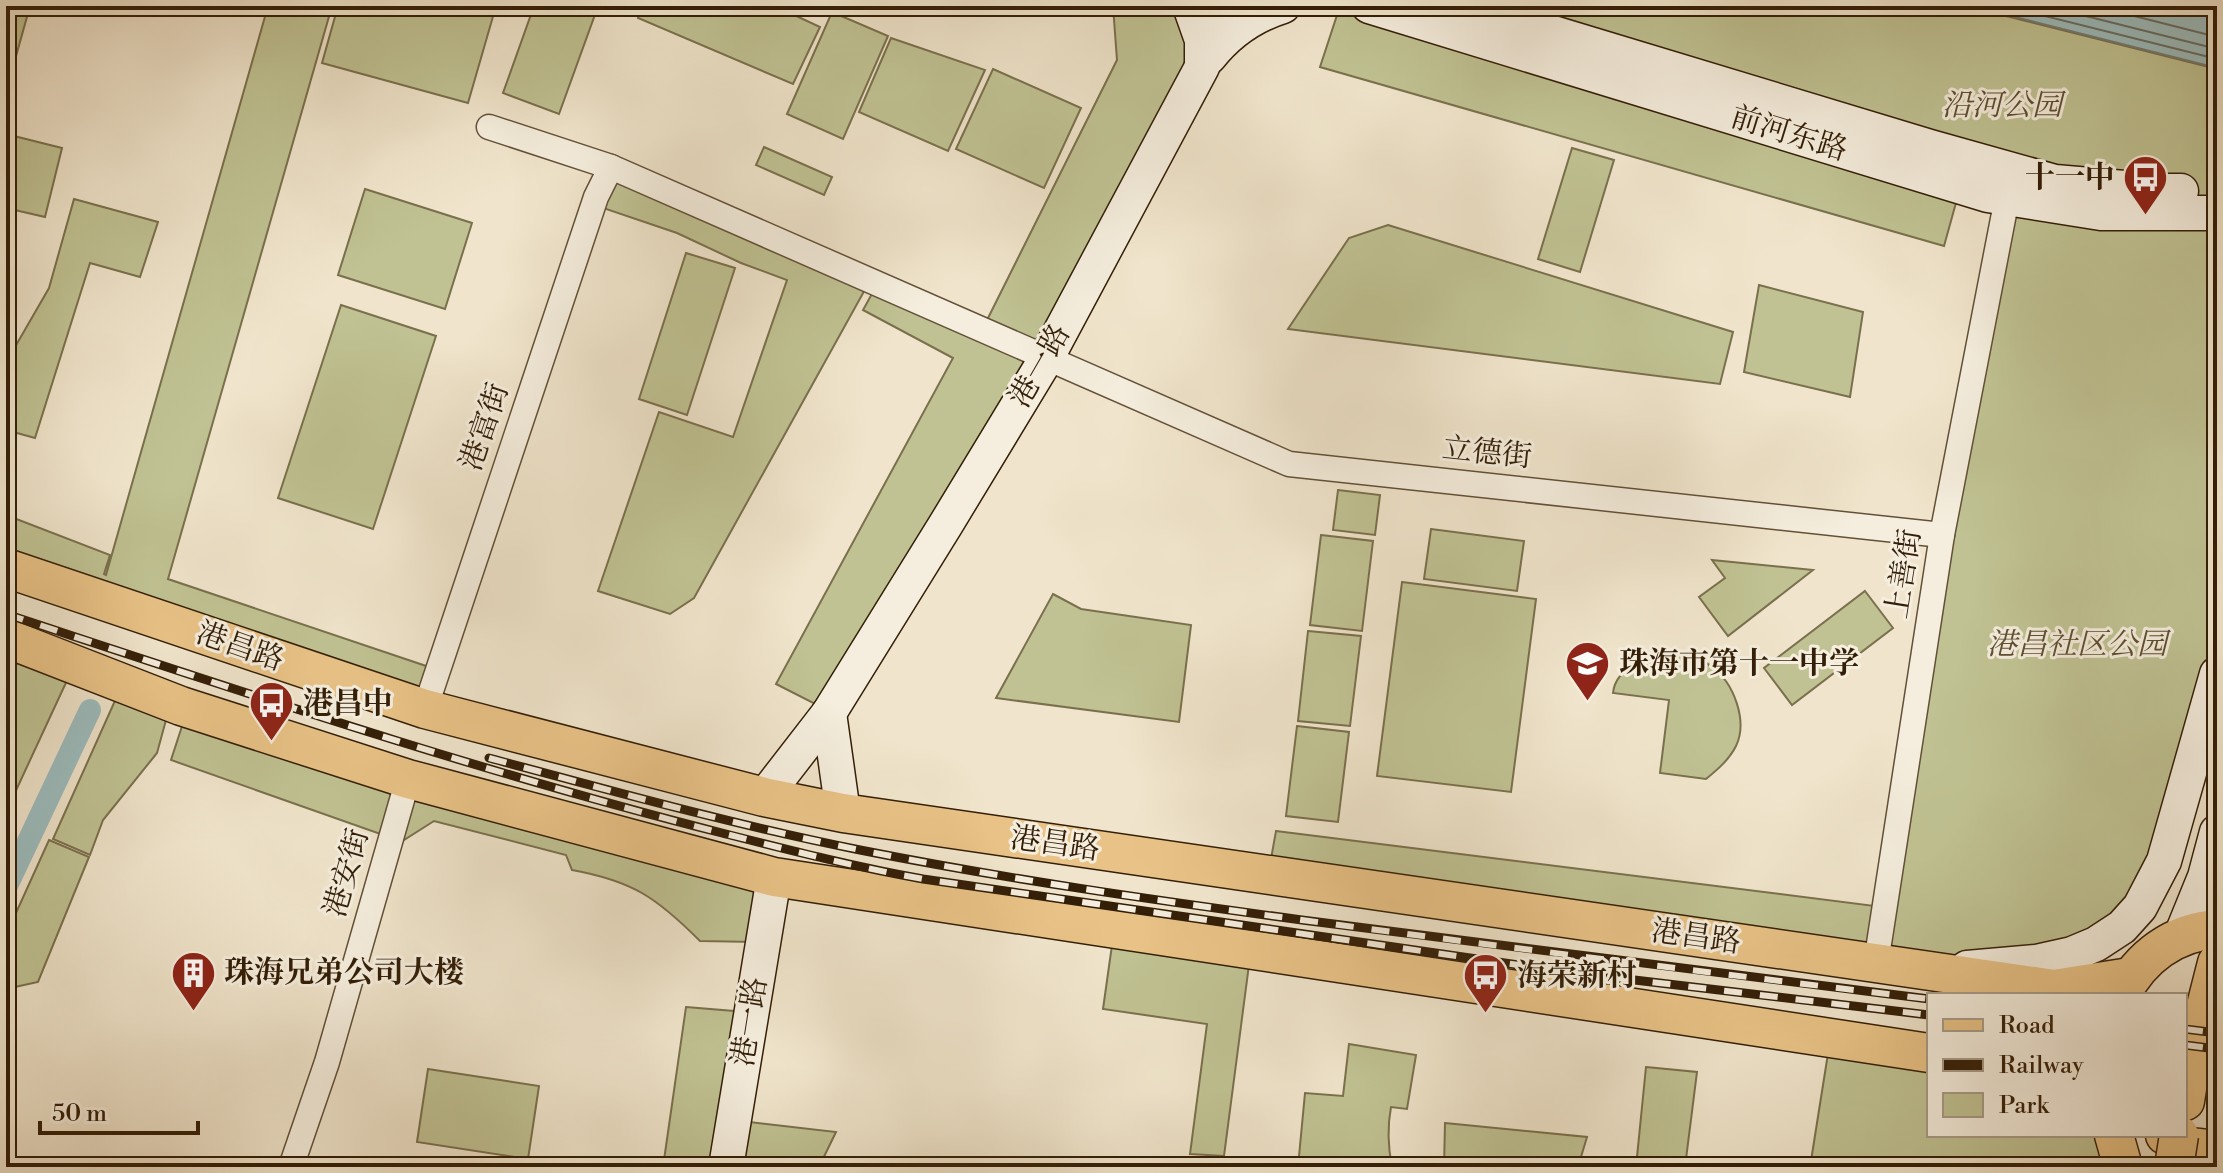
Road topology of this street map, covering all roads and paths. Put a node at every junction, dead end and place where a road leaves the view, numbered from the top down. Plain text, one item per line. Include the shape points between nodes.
1 (1190, 6) edge
2 (1225, 6) edge
3 (1283, 6) edge
4 (1369, 6) edge
5 (1464, 6) edge
6 (1202, 67) junction
7 (489, 127) dead end
8 (611, 167) junction
9 (2217, 191) edge
10 (2007, 198) junction
11 (2217, 213) edge
12 (1046, 359) junction
13 (1942, 535) junction
14 (6, 568) edge
15 (6, 638) edge
16 (2217, 674) edge
17 (425, 709) junction
18 (829, 713) junction
19 (408, 779) junction
20 (764, 797) junction
21 (843, 813) junction
22 (2217, 832) edge
23 (774, 877) junction
24 (2199, 933) edge
25 (1876, 963) junction
26 (2217, 963) edge
27 (1933, 971) junction
28 (2125, 986) edge
29 (1962, 993) edge
30 (1927, 1053) edge
31 (2187, 1088) edge
32 (2115, 1137) edge
33 (2131, 1137) edge
34 (2169, 1137) edge
35 (2179, 1137) edge
36 (2217, 1150) edge
37 (291, 1167) edge
38 (726, 1167) edge
39 (2126, 1167) edge
40 (2174, 1167) edge

1 - 6 main road via 1202,40
2 - 6 main road, 港一路
3 - 6 main road via 1242,26
4 - 10 main road, 前河东路
5 - 9 main road, 前河东路 via 2055,182
6 - 12 main road, 港一路
7 - 8 street
8 - 12 street
8 - 17 street, 港富街 via 596,197
10 - 11 main road, 前河东路 via 2101,213
10 - 13 street, 上善街
12 - 13 street, 立德街 via 1289,464
12 - 18 main road, 港一路
13 - 25 street, 上善街
14 - 17 main road, 港昌路
15 - 19 main road via 181,706
16 - 27 main road via 2164,861 2140,907 2122,927 2072,954
17 - 20 main road, 港昌路
18 - 20 main road, 港一路
18 - 21 main road
19 - 23 main road
19 - 37 street, 港安街 via 327,1062
20 - 21 main road, 港昌路
21 - 25 main road, 港昌路
22 - 24 main road
23 - 30 main road
23 - 38 main road, 港一路
24 - 28 main road via 2153,953
25 - 27 main road, 港昌路
26 - 31 main road
27 - 28 main road, 港昌路 via 2054,989
27 - 29 main road
32 - 39 main road
33 - 39 main road
34 - 36 main road via 2189,1147
35 - 40 main road, bridge

